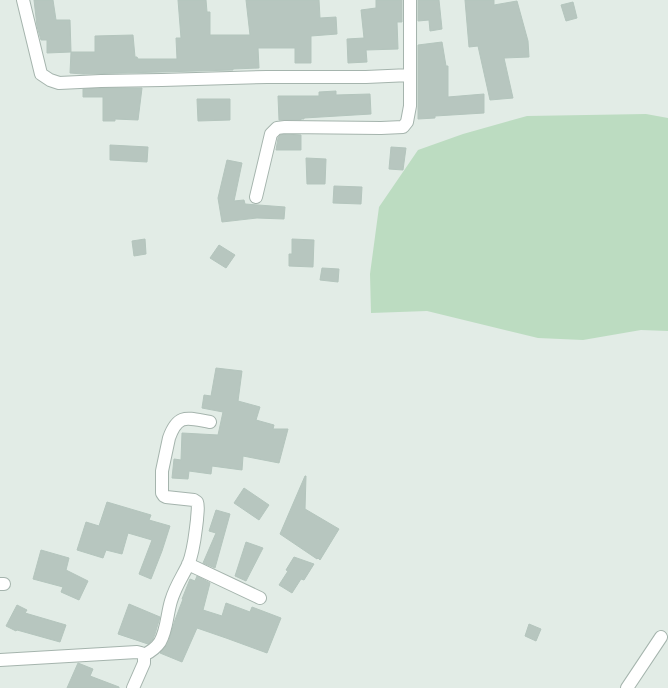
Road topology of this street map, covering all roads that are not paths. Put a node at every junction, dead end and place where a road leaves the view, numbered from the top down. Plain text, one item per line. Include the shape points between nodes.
1 (23, 0) edge
2 (410, 0) edge
3 (410, 75) junction
4 (256, 197) dead end
5 (210, 422) dead end
6 (188, 564) junction
7 (260, 598) dead end
8 (661, 637) dead end
9 (144, 655) junction
10 (0, 660) edge
11 (133, 688) edge
12 (627, 688) edge

1 - 3 street via 41,74 59,83 267,76
2 - 3 street
3 - 4 street via 410,106 407,122 403,127 277,128 271,134
5 - 6 street via 180,420 169,438 162,471 164,496 194,500 198,504
6 - 7 street
6 - 9 street via 172,596 163,637 152,651
8 - 12 street
9 - 10 street via 137,652
9 - 11 street via 144,664

